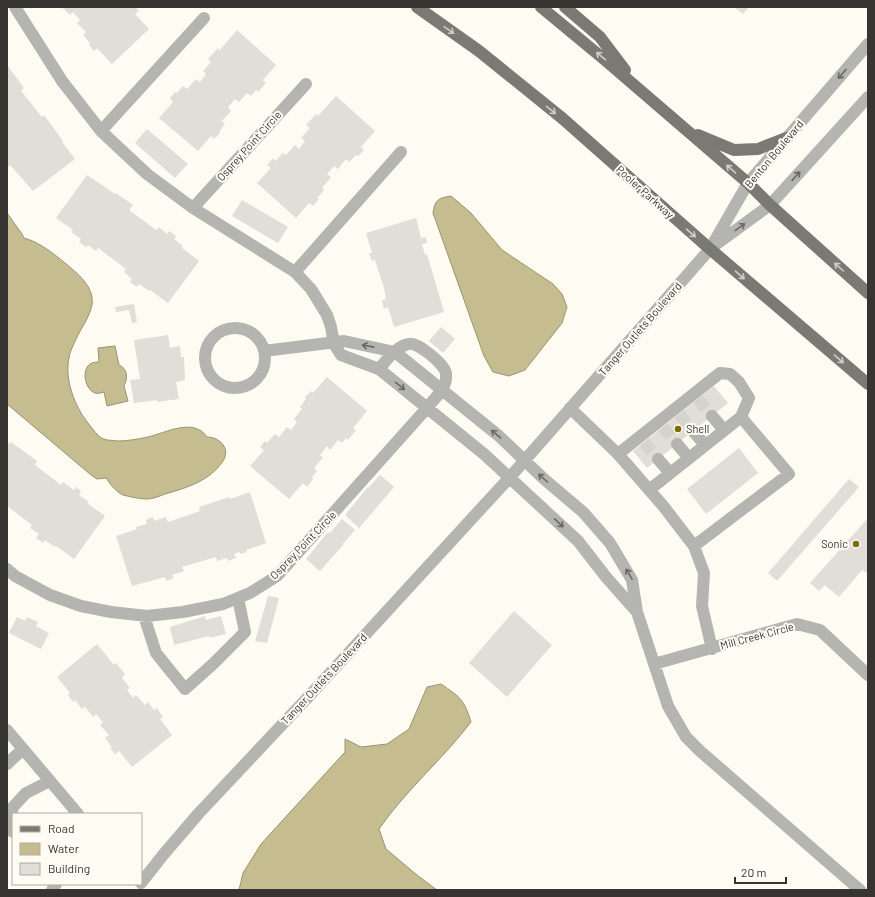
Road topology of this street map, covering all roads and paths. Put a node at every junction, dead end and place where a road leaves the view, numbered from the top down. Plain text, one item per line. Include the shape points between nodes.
1 (15, 7) edge
2 (417, 7) edge
3 (541, 7) edge
4 (565, 7) edge
5 (204, 18) dead end
6 (868, 44) edge
7 (306, 84) dead end
8 (640, 90) junction
9 (868, 97) edge
10 (686, 130) junction
11 (101, 131) junction
12 (786, 138) junction
13 (401, 152) dead end
14 (748, 183) junction
15 (770, 205) junction
16 (193, 208) junction
17 (710, 249) junction
18 (296, 272) junction
19 (868, 293) edge
20 (334, 344) junction
21 (264, 351) junction
22 (395, 352) junction
23 (379, 369) junction
24 (868, 384) edge
25 (441, 390) junction
26 (427, 408) junction
27 (570, 408) junction
28 (712, 416) tunnel mouth
29 (741, 417) junction
30 (724, 430) junction
31 (693, 431) tunnel mouth
32 (677, 444) tunnel mouth
33 (705, 446) junction
34 (618, 454) junction
35 (689, 458) junction
36 (658, 459) tunnel mouth
37 (524, 460) junction
38 (670, 473) junction
39 (510, 477) junction
40 (649, 490) junction
41 (694, 546) junction
42 (7, 569) edge
43 (238, 598) junction
44 (637, 612) junction
45 (144, 616) junction
46 (712, 649) junction
47 (654, 664) junction
48 (868, 674) edge
49 (7, 730) edge
50 (23, 750) junction
51 (7, 764) edge
52 (50, 781) junction
53 (77, 813) edge
54 (12, 830) edge
55 (142, 885) edge
56 (860, 890) edge

1 - 11 street via 62,81
2 -> 17 main road, Pooler Parkway via 479,51 562,118
8 -> 3 main road
4 - 8 main road via 600,37
5 - 11 street
6 -> 12 street, Benton Boulevard
7 - 16 street, Osprey Point Circle
8 - 10 main road
15 -> 9 street
10 - 12 main road via 734,150 758,149
14 -> 10 main road
11 - 16 street via 147,174
12 - 14 street, Benton Boulevard
13 - 18 street
14 - 15 main road
14 - 17 street, Benton Boulevard
17 -> 15 street
19 -> 15 main road
16 - 18 street
17 -> 24 main road, Pooler Parkway
17 - 27 street, Tanger Outlets Boulevard
18 - 20 street via 311,289 327,315
20 - 21 street
22 -> 20 street via 344,342
20 - 23 street via 342,355
21 - 21 street via 256,335 245,329 233,327 221,330 211,338 204,361 214,380 223,386 234,388 256,380 263,370
22 - 23 street, Osprey Point Circle
22 - 25 street
22 - 25 street, Osprey Point Circle via 401,346 411,343 425,350 446,372 446,382
23 -> 26 street
25 - 26 street, Osprey Point Circle
37 -> 25 street via 499,436
26 - 39 street
26 - 43 street, Osprey Point Circle via 277,576
27 - 34 street
27 - 37 street
28 - 30 street
29 - 30 street
29 - 34 street via 749,398 739,382 730,374 720,373 661,424
29 - 41 street via 789,474
30 - 33 street
31 - 33 street
32 - 35 street
33 - 35 street
34 - 40 street
35 - 38 street
36 - 38 street
37 - 39 street
44 -> 37 street via 632,580 610,543 583,512
38 - 40 street
39 -> 44 street via 578,541
39 - 55 street, Tanger Outlets Boulevard via 199,813 163,855
40 - 41 street
41 - 46 street via 704,573 702,606
42 - 45 street, Osprey Point Circle via 14,576 50,595 81,606
43 - 45 street, Osprey Point Circle via 223,604 183,612
43 - 45 street via 245,632 185,689 156,653
44 - 47 street
46 - 47 street, Mill Creek Circle
46 - 48 street, Mill Creek Circle via 796,624 820,630
47 - 56 street via 668,706 686,737
49 - 50 street
50 - 51 street
50 - 52 street
52 - 53 street
52 - 54 street via 26,793 13,807 9,824

